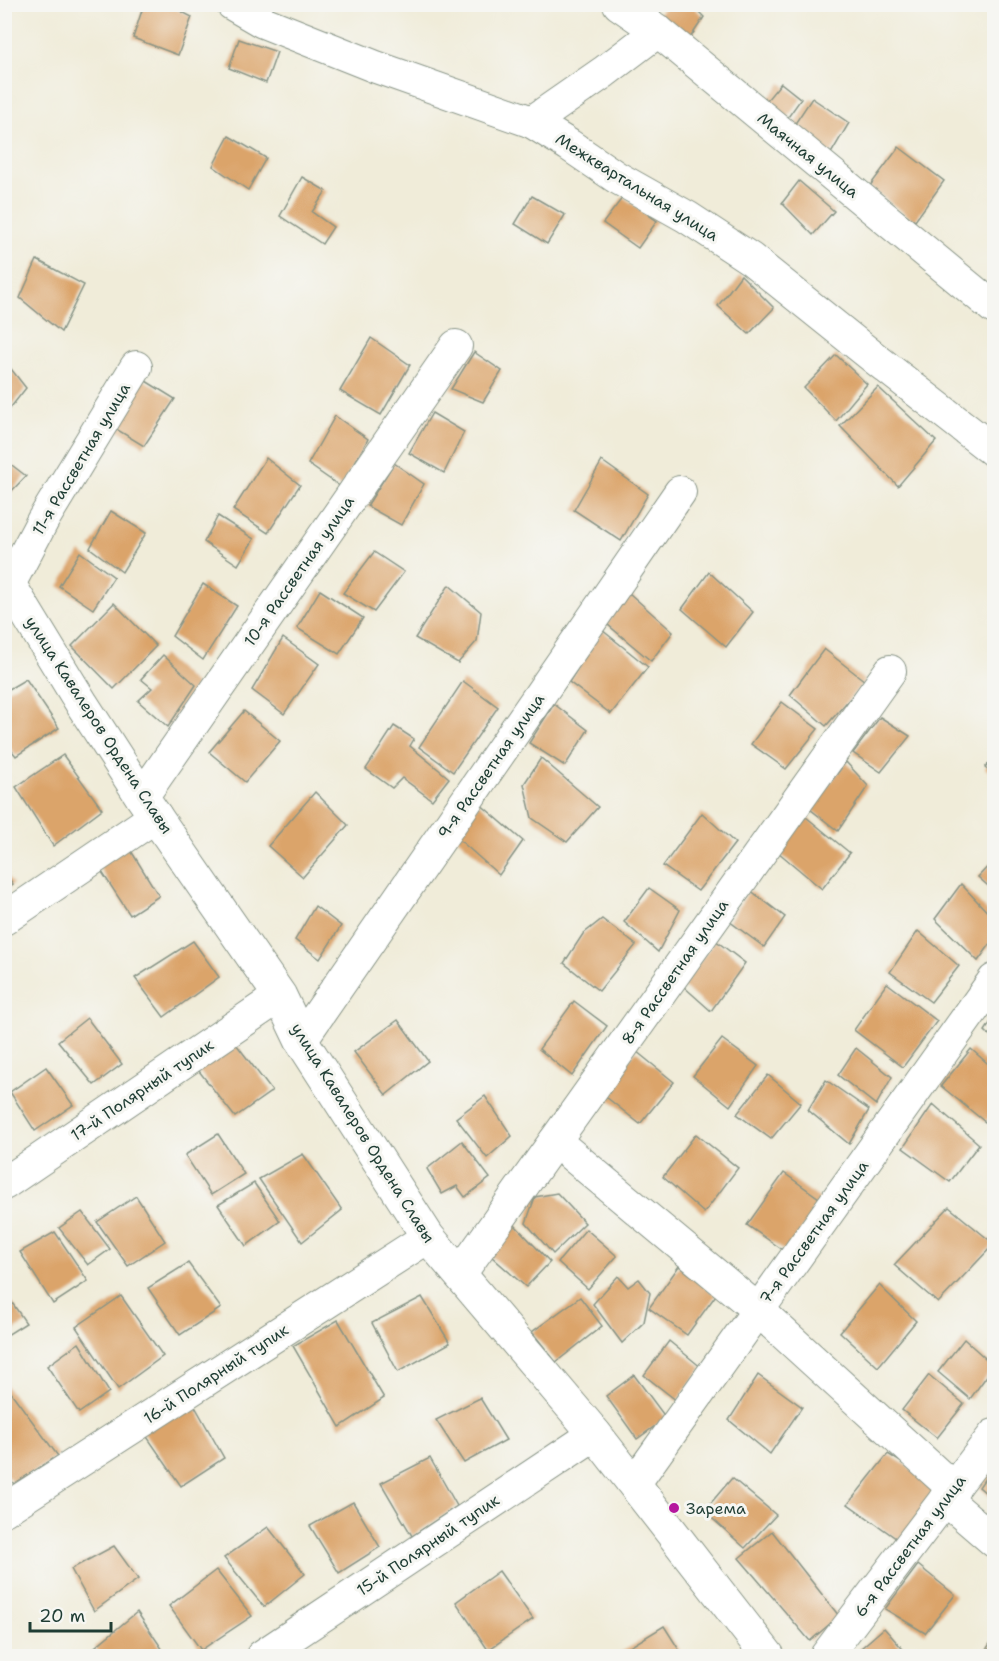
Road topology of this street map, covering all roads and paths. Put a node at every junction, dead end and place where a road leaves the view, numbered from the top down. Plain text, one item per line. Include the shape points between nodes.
1 (232, 4) edge
2 (619, 4) edge
3 (658, 32) junction
4 (532, 122) junction
5 (994, 308) edge
6 (456, 346) dead end
7 (136, 367) dead end
8 (994, 451) edge
9 (680, 492) dead end
10 (6, 584) edge
11 (891, 671) dead end
12 (149, 806) junction
13 (4, 919) edge
14 (994, 980) edge
15 (280, 996) junction
16 (301, 1040) junction
17 (555, 1141) junction
18 (4, 1184) edge
19 (428, 1238) junction
20 (460, 1274) junction
21 (758, 1311) junction
22 (595, 1434) junction
23 (994, 1435) edge
24 (634, 1484) junction
25 (950, 1494) junction
26 (4, 1510) edge
27 (994, 1541) edge
28 (758, 1653) edge
29 (262, 1656) edge
30 (826, 1656) edge

1 - 4 street, Межквартальная улица via 263,22 356,59
2 - 3 street, Маячная улица
3 - 4 street
3 - 5 street, Маячная улица
4 - 8 street, Межквартальная улица via 752,259
6 - 12 street, 10-я Рассветная улица
7 - 10 street, 11-я Рассветная улица
9 - 16 street, 9-я Рассветная улица
10 - 12 street, улица Кавалеров Ордена Славы
11 - 17 street, 8-я Рассветная улица
12 - 13 street
12 - 15 street, улица Кавалеров Ордена Славы
14 - 21 street, 7-я Рассветная улица
15 - 16 street, улица Кавалеров Ордена Славы
15 - 18 street, 17-й Полярный тупик
16 - 19 street, улица Кавалеров Ордена Славы
17 - 20 street, 8-я Рассветная улица
17 - 21 street
19 - 20 street, улица Кавалеров Ордена Славы
19 - 26 street, 16-й Полярный тупик
20 - 22 street, улица Кавалеров Ордена Славы
21 - 24 street, 7-я Рассветная улица
21 - 25 street
22 - 24 street, улица Кавалеров Ордена Славы
22 - 29 street, 15-й Полярный тупик
23 - 25 street, 6-я Рассветная улица
24 - 28 street, улица Кавалеров Ордена Славы
25 - 27 street
25 - 30 street, 6-я Рассветная улица

